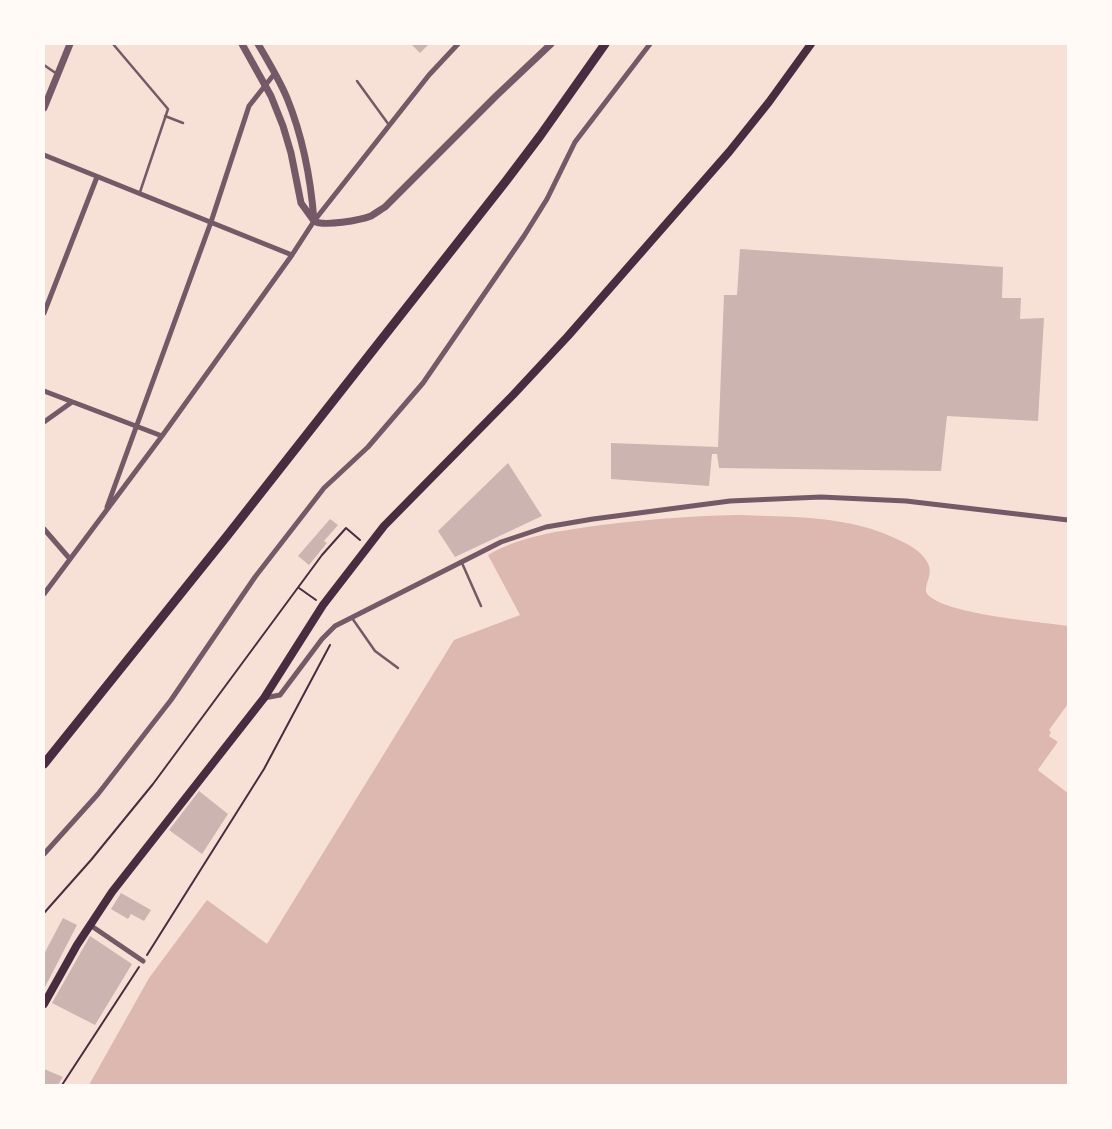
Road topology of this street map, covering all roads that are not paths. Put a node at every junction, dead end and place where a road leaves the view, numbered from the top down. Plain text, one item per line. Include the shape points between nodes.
1 (70, 44) edge
2 (113, 44) edge
3 (242, 44) edge
4 (258, 44) edge
5 (458, 44) edge
6 (551, 44) edge
7 (605, 44) edge
8 (650, 44) edge
9 (811, 44) edge
10 (44, 65) edge
11 (275, 73) junction
12 (57, 74) junction
13 (357, 81) dead end
14 (264, 85) junction
15 (44, 108) edge
16 (165, 116) junction
17 (183, 123) dead end
18 (390, 127) junction
19 (44, 155) edge
20 (97, 177) junction
21 (140, 193) junction
22 (314, 221) junction
23 (210, 222) junction
24 (292, 255) junction
25 (44, 313) edge
26 (44, 391) edge
27 (72, 402) junction
28 (44, 422) edge
29 (136, 426) junction
30 (162, 436) junction
31 (106, 512) junction
32 (1068, 520) edge
33 (44, 529) edge
34 (70, 559) junction
35 (462, 563) junction
36 (44, 594) edge
37 (481, 606) dead end
38 (352, 618) junction
39 (398, 668) dead end
40 (264, 698) junction
41 (44, 764) edge
42 (44, 854) edge
43 (90, 925) junction
44 (143, 960) road end
45 (44, 1004) edge

1 - 12 street
2 - 16 lane via 168,108
3 - 14 street
4 - 11 street
5 - 18 street via 429,75
6 - 22 street via 385,207 370,216 331,223 318,224
7 - 41 main road via 506,180
8 - 42 street via 575,142 524,236 423,383 368,447 324,488 254,577 165,708 98,794
9 - 40 main road via 729,152 568,336 402,506 368,546 323,605
10 - 12 lane
11 - 14 street
11 - 22 street via 287,98 302,148
12 - 15 street
13 - 18 lane
14 - 22 street via 283,126 301,203
14 - 23 street via 249,106
16 - 17 lane
16 - 21 lane
18 - 22 street
19 - 20 street
20 - 21 street
20 - 25 street
21 - 23 street
22 - 24 street
23 - 24 street
23 - 29 street
24 - 30 street
26 - 27 street
27 - 28 street
27 - 29 street
29 - 30 street
29 - 31 street
30 - 31 street
31 - 34 street
32 - 35 street via 906,501 821,497 738,500 546,527 501,542
33 - 34 street
34 - 36 street
35 - 37 lane
35 - 38 street
38 - 39 lane via 375,651
38 - 40 street via 335,626 322,639 280,695
40 - 43 main road via 129,869
43 - 44 street
43 - 45 main road

